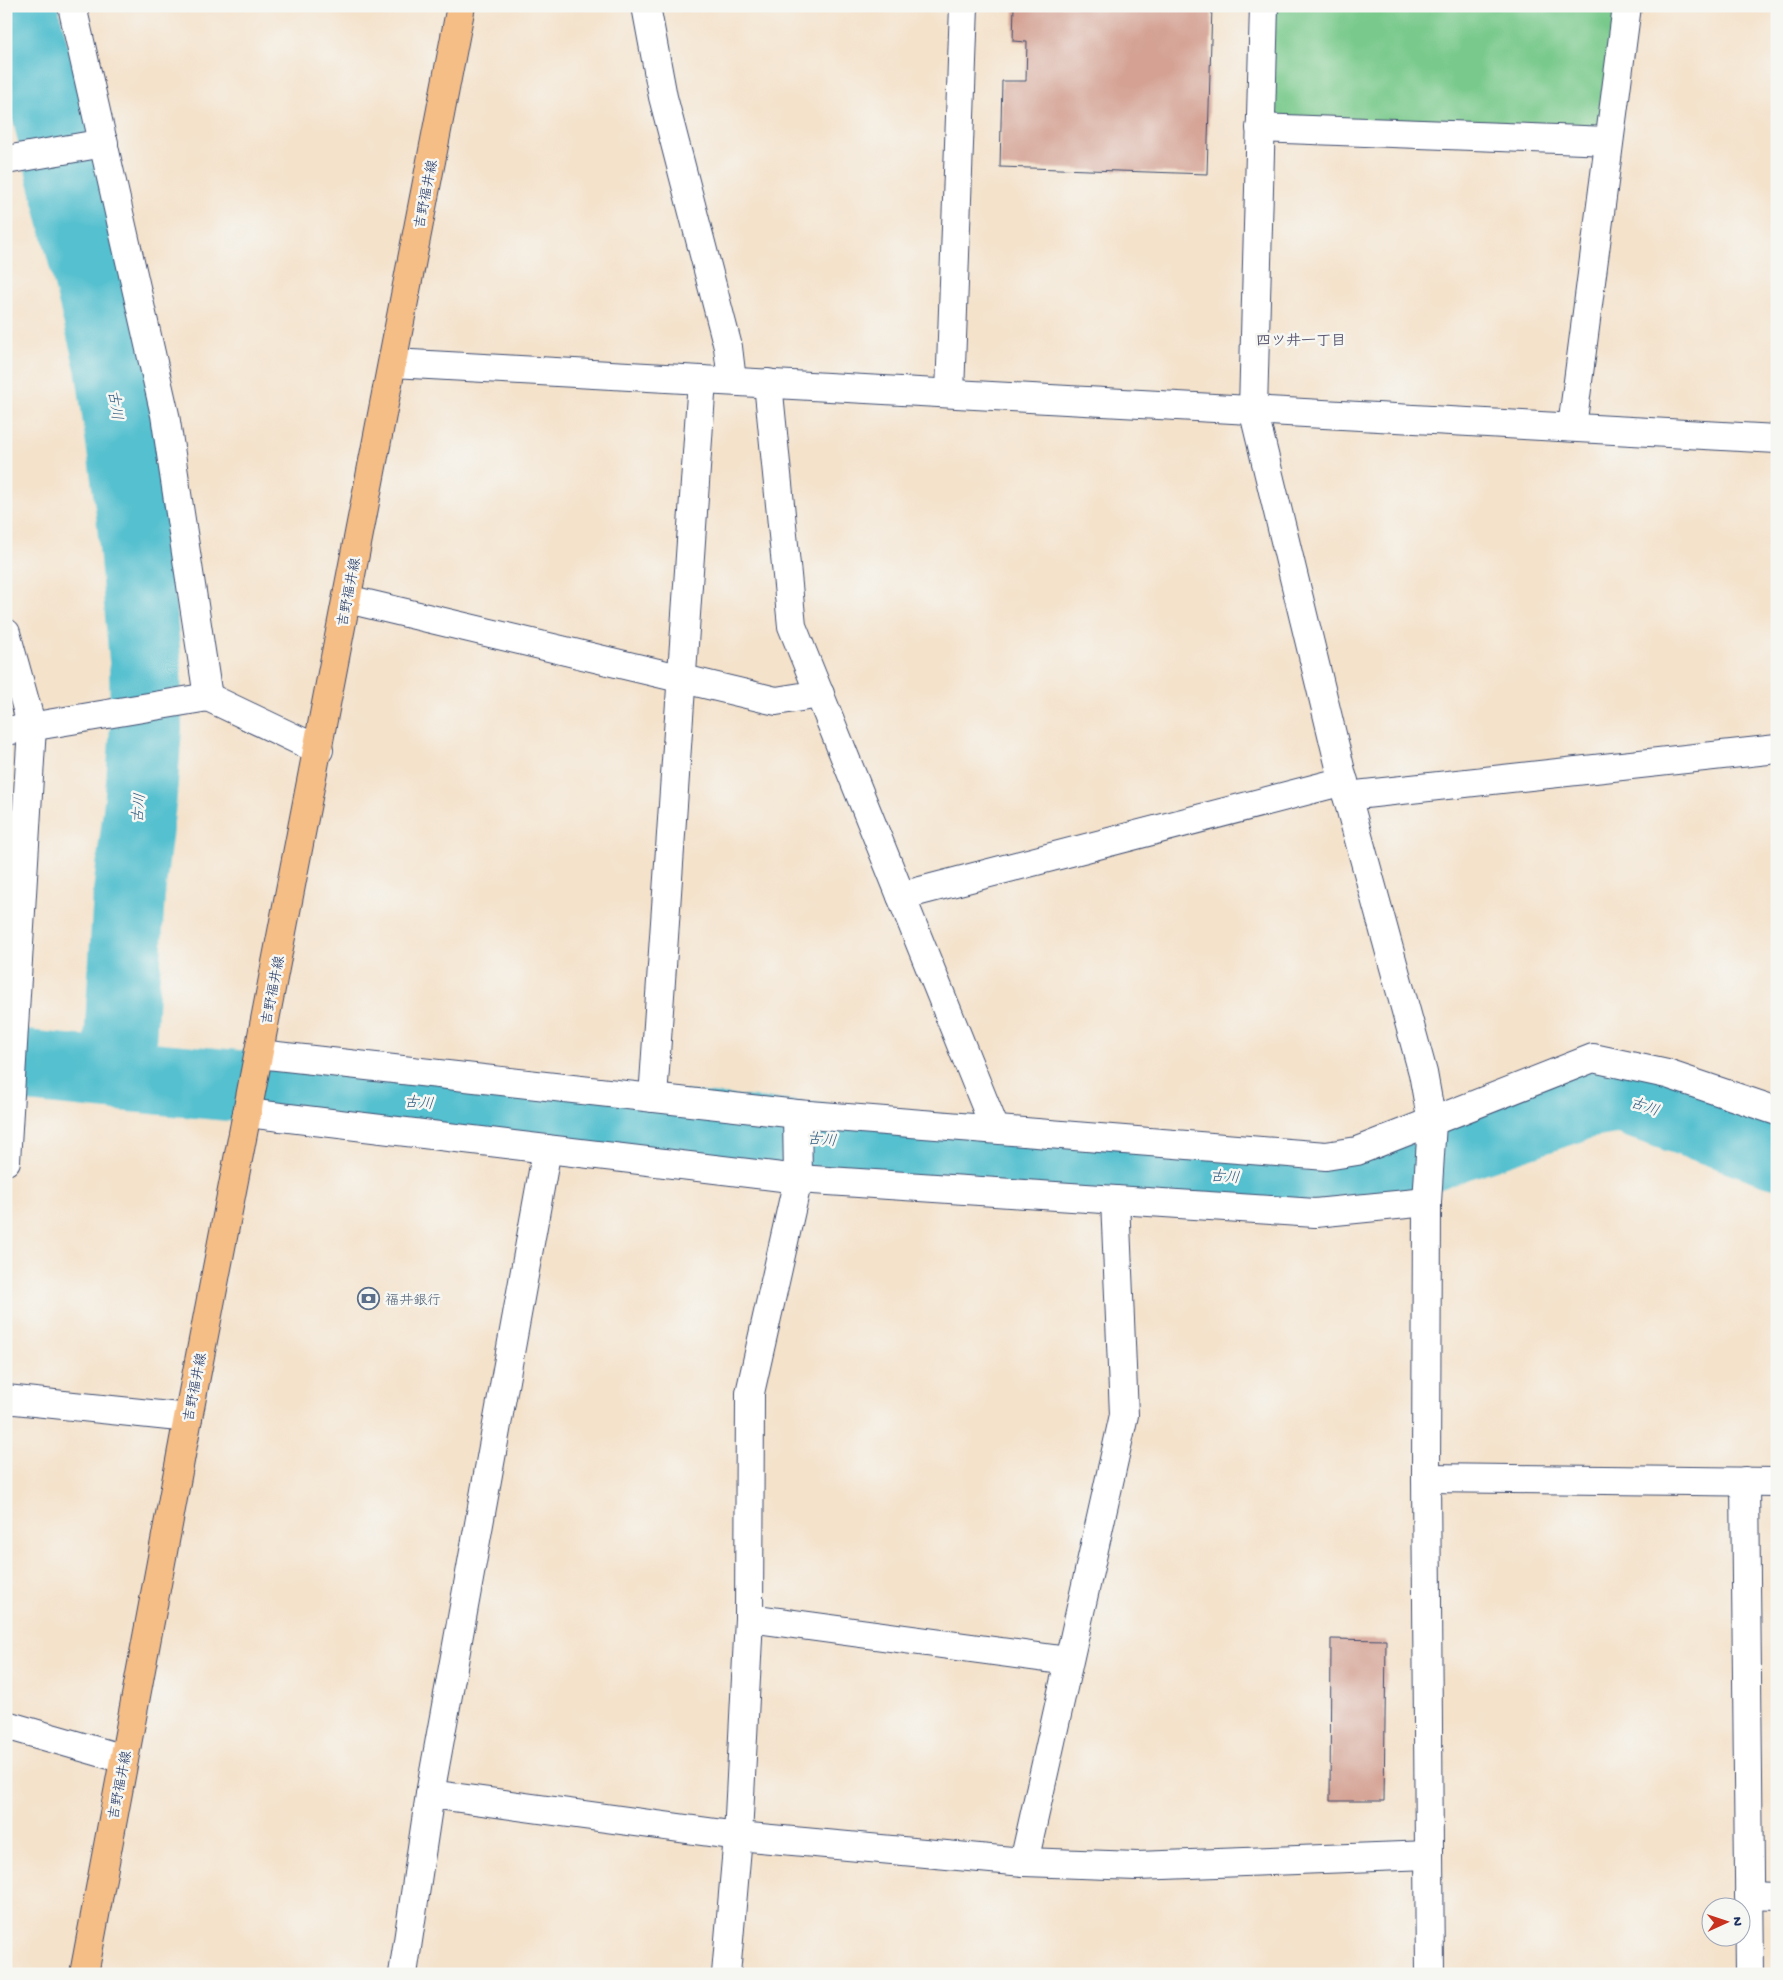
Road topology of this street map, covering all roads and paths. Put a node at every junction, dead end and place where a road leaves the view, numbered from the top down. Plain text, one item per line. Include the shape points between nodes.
1 (72, 6) edge
2 (461, 6) edge
3 (646, 6) edge
4 (964, 6) edge
5 (1264, 6) edge
6 (1627, 6) edge
7 (1260, 128) junction
8 (1609, 140) junction
9 (94, 145) junction
10 (6, 160) edge
11 (393, 363) junction
12 (702, 380) junction
13 (732, 381) junction
14 (768, 383) junction
15 (950, 393) junction
16 (1253, 409) junction
17 (1572, 427) junction
18 (1777, 439) edge
19 (347, 599) junction
20 (6, 633) edge
21 (683, 679) junction
22 (820, 694) junction
23 (208, 697) junction
24 (19, 729) edge
25 (1777, 749) edge
26 (319, 750) junction
27 (1346, 789) junction
28 (901, 896) junction
29 (259, 1054) junction
30 (652, 1098) junction
31 (1777, 1111) edge
32 (248, 1113) junction
33 (797, 1114) junction
34 (1432, 1123) junction
35 (994, 1129) junction
36 (547, 1149) junction
37 (6, 1161) edge
38 (798, 1179) junction
39 (1115, 1200) junction
40 (1427, 1202) junction
41 (6, 1399) edge
42 (188, 1418) junction
43 (1426, 1478) junction
44 (1745, 1481) junction
45 (1777, 1482) edge
46 (749, 1618) junction
47 (1068, 1661) junction
48 (6, 1724) edge
49 (124, 1759) junction
50 (430, 1794) junction
51 (738, 1836) junction
52 (1429, 1855) junction
53 (1024, 1862) junction
54 (1750, 1895) junction
55 (1777, 1896) edge
56 (84, 1974) edge
57 (403, 1974) edge
58 (726, 1974) edge
59 (1430, 1974) edge
60 (1750, 1974) edge

1 - 9 street
2 - 11 main road, 吉野福井線
3 - 13 street via 663,97 728,347
4 - 15 street
5 - 7 street
6 - 8 street
7 - 8 street
7 - 16 street
8 - 17 street
9 - 10 street
9 - 23 street via 165,415
11 - 12 street
11 - 19 main road, 吉野福井線
12 - 13 street
12 - 21 street
13 - 14 street
14 - 15 street
14 - 22 street via 792,626
15 - 16 street
16 - 17 street
16 - 27 street
17 - 18 street
19 - 21 street
19 - 26 main road, 吉野福井線
20 - 24 street
21 - 22 street via 776,701
21 - 30 street
22 - 28 street
23 - 24 street
23 - 26 street
24 - 37 street
25 - 27 street
26 - 29 main road, 吉野福井線
27 - 28 street
27 - 34 street via 1423,1073
28 - 35 street
29 - 30 street
29 - 32 main road, 吉野福井線
30 - 33 street
31 - 34 street via 1684,1079 1593,1058
32 - 36 street
32 - 42 main road, 吉野福井線
33 - 35 street
33 - 38 street
34 - 35 street via 1357,1151 1326,1156
34 - 40 street
36 - 38 street
36 - 50 street
38 - 39 street
38 - 46 street via 750,1393
39 - 40 street via 1315,1213
39 - 47 street via 1124,1415
40 - 43 street
41 - 42 street
42 - 49 main road, 吉野福井線
43 - 44 street
43 - 52 street
44 - 45 street
44 - 54 street
46 - 47 street
46 - 51 street
47 - 53 street
48 - 49 street
49 - 56 main road, 吉野福井線
50 - 51 street
50 - 57 street
51 - 53 street
51 - 58 street
52 - 53 street via 1137,1866
52 - 59 street
54 - 55 street
54 - 60 street

